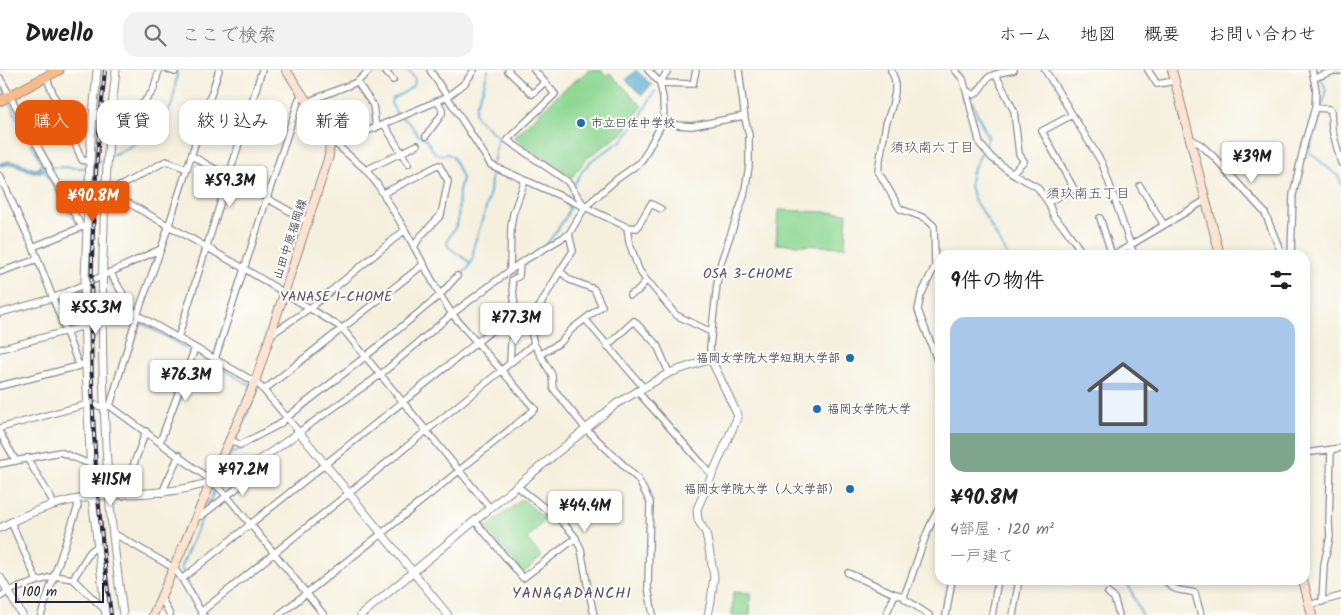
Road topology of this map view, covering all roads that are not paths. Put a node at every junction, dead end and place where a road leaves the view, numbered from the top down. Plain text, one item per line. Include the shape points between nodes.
1 (59, 70) edge
2 (97, 70) edge
3 (116, 70) edge
4 (159, 70) edge
5 (169, 70) edge
6 (175, 70) edge
7 (218, 70) edge
8 (262, 70) edge
9 (286, 70) edge
10 (384, 70) edge
11 (474, 70) edge
12 (509, 70) edge
13 (534, 70) edge
14 (648, 70) edge
15 (668, 70) edge
16 (696, 70) edge
17 (739, 70) edge
18 (891, 70) edge
19 (955, 70) edge
20 (1014, 70) edge
21 (1045, 70) edge
22 (1148, 70) edge
23 (1172, 70) edge
24 (1312, 70) edge
25 (367, 71) edge
26 (432, 71) edge
27 (1341, 71) edge
28 (995, 75) junction
29 (46, 76) junction
30 (0, 78) edge
31 (1314, 78) junction
32 (393, 80) dead end
33 (1175, 81) junction
34 (358, 82) junction
35 (544, 82) junction
36 (660, 83) junction
37 (966, 90) junction
38 (10, 96) junction
39 (447, 97) junction
40 (305, 99) junction
41 (112, 100) edge
42 (146, 100) edge
43 (0, 101) edge
44 (437, 101) junction
45 (1317, 108) junction
46 (1072, 115) junction
47 (744, 116) junction
48 (664, 120) junction
49 (384, 124) junction
50 (376, 128) junction
51 (369, 130) edge
52 (426, 136) dead end
53 (1190, 138) junction
54 (108, 145) edge
55 (333, 145) edge
56 (338, 145) edge
57 (417, 146) dead end
58 (401, 152) junction
59 (192, 156) junction
60 (90, 162) junction
61 (1341, 163) edge
62 (408, 164) dead end
63 (187, 169) junction
64 (366, 170) junction
65 (1012, 173) junction
66 (0, 176) edge
67 (229, 177) junction
68 (525, 180) junction
69 (1140, 186) dead end
70 (8, 191) junction
71 (107, 192) junction
72 (384, 193) junction
73 (0, 194) edge
74 (267, 200) junction
75 (1206, 200) junction
76 (1048, 202) junction
77 (585, 207) junction
78 (661, 209) dead end
79 (1100, 218) dead end
80 (307, 221) junction
81 (169, 225) junction
82 (1164, 225) junction
83 (82, 227) junction
84 (627, 228) junction
85 (405, 230) junction
86 (569, 234) junction
87 (1131, 245) junction
88 (414, 247) junction
89 (33, 248) junction
90 (207, 248) junction
91 (161, 249) junction
92 (1080, 250) edge
93 (1111, 250) edge
94 (1122, 250) edge
95 (1132, 250) edge
96 (1219, 250) edge
97 (1280, 250) edge
98 (1291, 250) edge
99 (38, 259) junction
100 (520, 263) junction
101 (424, 264) junction
102 (935, 266) edge
103 (935, 266) edge
104 (245, 269) junction
105 (510, 271) junction
106 (560, 271) junction
107 (0, 272) edge
108 (110, 272) junction
109 (103, 276) junction
110 (457, 276) dead end
111 (646, 280) junction
112 (85, 285) junction
113 (284, 292) junction
114 (630, 295) dead end
115 (442, 297) junction
116 (53, 298) junction
117 (310, 308) junction
118 (516, 311) junction
119 (0, 313) edge
120 (452, 314) junction
121 (138, 315) junction
122 (585, 319) junction
123 (85, 326) junction
124 (342, 328) junction
125 (66, 331) junction
126 (711, 332) junction
127 (269, 336) junction
128 (178, 338) junction
129 (477, 343) junction
130 (534, 344) junction
131 (607, 346) junction
132 (0, 348) edge
133 (195, 348) junction
134 (541, 354) junction
135 (935, 355) edge
136 (365, 357) junction
137 (711, 359) junction
138 (215, 360) junction
139 (510, 363) junction
140 (82, 365) junction
141 (502, 370) junction
142 (669, 373) junction
143 (380, 374) junction
144 (253, 385) junction
145 (0, 386) edge
146 (640, 389) junction
147 (264, 390) junction
148 (403, 402) junction
149 (88, 404) junction
150 (107, 406) junction
151 (286, 418) junction
152 (0, 428) edge
153 (586, 429) junction
154 (146, 431) junction
155 (426, 431) junction
156 (299, 432) junction
157 (0, 433) edge
158 (233, 441) junction
159 (160, 442) junction
160 (1341, 448) edge
161 (1331, 450) junction
162 (1310, 452) edge
163 (179, 455) junction
164 (27, 458) junction
165 (16, 461) junction
166 (0, 464) edge
167 (90, 464) junction
168 (325, 465) junction
169 (245, 469) junction
170 (459, 471) junction
171 (712, 475) junction
172 (217, 482) junction
173 (517, 486) junction
174 (162, 492) junction
175 (349, 494) junction
176 (109, 496) junction
177 (122, 496) junction
178 (226, 496) junction
179 (92, 497) junction
180 (76, 500) junction
181 (53, 504) junction
182 (490, 508) junction
183 (199, 516) junction
184 (935, 516) edge
185 (475, 521) junction
186 (11, 522) junction
187 (250, 525) junction
188 (0, 528) edge
189 (113, 533) junction
190 (381, 534) junction
191 (576, 538) junction
192 (97, 546) junction
193 (274, 553) junction
194 (174, 568) junction
195 (413, 572) junction
196 (848, 573) dead end
197 (54, 576) junction
198 (0, 577) edge
199 (185, 577) junction
200 (73, 579) junction
201 (37, 581) junction
202 (951, 585) edge
203 (997, 585) edge
204 (1019, 585) edge
205 (1168, 585) edge
206 (1304, 585) edge
207 (8, 591) junction
208 (306, 594) junction
209 (895, 594) junction
210 (1108, 594) dead end
211 (904, 596) junction
212 (1341, 596) edge
213 (0, 597) edge
214 (161, 597) junction
215 (1322, 602) junction
216 (1309, 605) junction
217 (105, 612) edge
218 (202, 613) edge
219 (921, 613) edge
220 (22, 615) edge
221 (41, 615) edge
222 (123, 615) edge
223 (153, 615) edge
224 (170, 615) edge
225 (279, 615) edge
226 (324, 615) edge
227 (360, 615) edge
228 (448, 615) edge
229 (594, 615) edge
230 (652, 615) edge
231 (708, 615) edge
232 (886, 615) edge
233 (929, 615) edge
234 (946, 615) edge
235 (992, 615) edge
236 (1013, 615) edge
237 (1119, 615) edge
238 (1201, 615) edge
239 (1312, 615) edge

1 - 29 main road
2 - 60 street
3 - 41 street
4 - 42 street via 153,91
5 - 6 street
7 - 59 street
8 - 67 street
9 - 40 main road
10 - 32 street
11 - 39 street via 465,83
12 - 35 street via 532,94
13 - 35 street
14 - 36 street
15 - 36 street
16 - 36 street via 693,84
17 - 47 street
18 - 103 street via 895,92 878,171 900,209 925,218 934,226
19 - 37 street
20 - 28 street
21 - 46 street
22 - 33 street via 1157,84
23 - 33 main road
24 - 31 street
25 - 34 street
26 - 39 street
27 - 31 street
28 - 37 street via 988,78 974,95
28 - 65 street via 1014,111 1018,154 1024,161
29 - 38 main road
29 - 60 street via 82,160
30 - 38 street
31 - 45 street
33 - 53 main road
34 - 40 street
34 - 50 street via 372,105
35 - 77 street via 555,94 507,140 567,181
36 - 48 street
37 - 65 street via 980,144
38 - 43 main road
38 - 83 street
39 - 44 street
39 - 68 street via 493,166
40 - 74 street via 300,100
44 - 49 street
44 - 52 street via 442,114
45 - 61 street via 1331,111
45 - 98 street via 1306,137 1293,195
46 - 76 street via 1042,131 1074,189
46 - 87 street via 1102,164
47 - 48 street via 692,126
47 - 126 street via 749,135 749,166 744,196 721,262
48 - 77 street via 641,162
49 - 50 street
49 - 58 street
50 - 51 street
53 - 75 main road
53 - 97 street via 1214,156 1265,213
54 - 71 street
55 - 80 main road, 山田中原福岡線
56 - 64 street
57 - 58 street
58 - 62 street
58 - 64 street
59 - 63 street
59 - 67 street
60 - 83 street
63 - 71 street via 166,161
63 - 81 street
64 - 72 street
65 - 76 street via 1037,187
66 - 70 street
67 - 74 street
67 - 90 street
68 - 77 street
68 - 105 street via 511,226
69 - 82 street
70 - 73 street
70 - 89 street
71 - 81 street
71 - 109 street
72 - 85 street
72 - 88 street via 439,165 448,181 441,215
74 - 80 street
74 - 104 street
75 - 82 street
75 - 96 main road
76 - 92 street via 1054,217
77 - 84 street
77 - 86 street
78 - 84 street via 651,204 637,228
79 - 93 street
80 - 113 main road, 山田中原福岡線
81 - 90 street
81 - 91 street
82 - 87 street
83 - 89 street
83 - 112 street
84 - 111 street via 632,252
85 - 88 street
85 - 117 street
86 - 100 street
86 - 106 street via 573,251
87 - 94 street
87 - 95 street
88 - 101 street
89 - 99 street
90 - 104 street
90 - 128 street
91 - 108 street
91 - 121 street
99 - 107 street
99 - 116 street
100 - 105 street
100 - 118 street via 519,276 512,280
101 - 115 street
101 - 124 street
102 - 135 street via 921,295 918,310
104 - 113 street
104 - 138 street
105 - 120 street
106 - 122 street via 570,280 594,289 602,306
106 - 130 street via 535,314 531,331
108 - 109 street
108 - 121 street
109 - 112 street
109 - 150 street via 102,346
110 - 115 street
111 - 114 street via 639,290
111 - 126 street via 676,316
112 - 116 street
112 - 123 street
113 - 117 street
113 - 127 main road, 山田中原福岡線
115 - 120 street
115 - 136 street
116 - 119 street
116 - 125 street
117 - 124 street
117 - 127 street
118 - 129 street
118 - 139 street
120 - 129 street
120 - 143 street
121 - 128 street
121 - 150 street
122 - 131 street
122 - 134 street via 561,342
123 - 125 street
123 - 140 street
124 - 136 street
124 - 147 street
125 - 132 street
125 - 140 street
126 - 137 street
127 - 144 main road, 山田中原福岡線
128 - 133 street
129 - 141 street
129 - 148 street
130 - 134 street
130 - 139 street
131 - 142 street via 634,321 657,345
131 - 146 street
133 - 138 street
133 - 159 street
134 - 153 street via 552,374 553,388
136 - 143 street
136 - 151 street
137 - 142 street
137 - 171 street via 738,416
138 - 144 street
139 - 141 street
140 - 145 street
140 - 149 street
141 - 155 street
141 - 170 street via 535,409
142 - 146 street
143 - 148 street
143 - 156 street
144 - 147 street
144 - 158 main road, 山田中原福岡線
146 - 153 street
146 - 171 street
147 - 151 street
148 - 155 street
148 - 168 street
149 - 150 street
149 - 152 street
149 - 167 street
150 - 154 street
150 - 176 street
151 - 156 street
151 - 158 street via 240,445
153 - 173 street
153 - 230 street via 638,479 650,502 648,587
154 - 159 street
154 - 177 street
155 - 170 street
155 - 175 street
156 - 168 street
156 - 169 street
157 - 165 street
158 - 172 main road, 山田中原福岡線
159 - 163 street
160 - 161 street
161 - 162 street
161 - 215 street via 1330,537 1324,564
163 - 172 street
163 - 174 street
164 - 165 street
164 - 167 street via 60,452
164 - 181 street
165 - 166 street
167 - 179 street
168 - 175 street
168 - 187 street
169 - 172 street
169 - 178 street via 246,481
170 - 182 street
170 - 190 street
171 - 231 street via 697,509 698,520 706,532 714,576
172 - 174 street
172 - 178 street
172 - 183 main road, 山田中原福岡線
173 - 182 street
173 - 191 street via 561,521
174 - 177 street
175 - 190 street
175 - 193 street
176 - 177 street
176 - 179 street
176 - 189 street
178 - 183 street
178 - 187 street
179 - 180 street
179 - 192 street
180 - 181 street
180 - 197 street via 78,506
181 - 186 street
182 - 185 street
183 - 194 main road, 山田中原福岡線
184 - 211 street
185 - 191 street via 522,578
185 - 195 street
186 - 188 street
186 - 201 street
187 - 193 street
187 - 199 street
189 - 194 street
189 - 222 street
190 - 195 street
190 - 208 street
191 - 229 street
192 - 200 street
192 - 217 street
193 - 208 street
193 - 218 street
194 - 199 street
194 - 214 main road, 山田中原福岡線
195 - 227 street
195 - 228 street
196 - 209 street
197 - 200 street
197 - 201 street
197 - 221 street
198 - 207 street
199 - 218 street
200 - 217 street
201 - 207 street
202 - 234 street
203 - 235 street
204 - 236 street
205 - 238 street via 1195,594
206 - 216 main road
207 - 213 street
207 - 220 street
208 - 225 street
208 - 226 street
209 - 211 street
209 - 232 street
210 - 237 street via 1114,598
211 - 219 street
212 - 215 street
214 - 223 main road, 山田中原福岡線
214 - 224 street
215 - 216 street
216 - 239 main road
219 - 233 street

